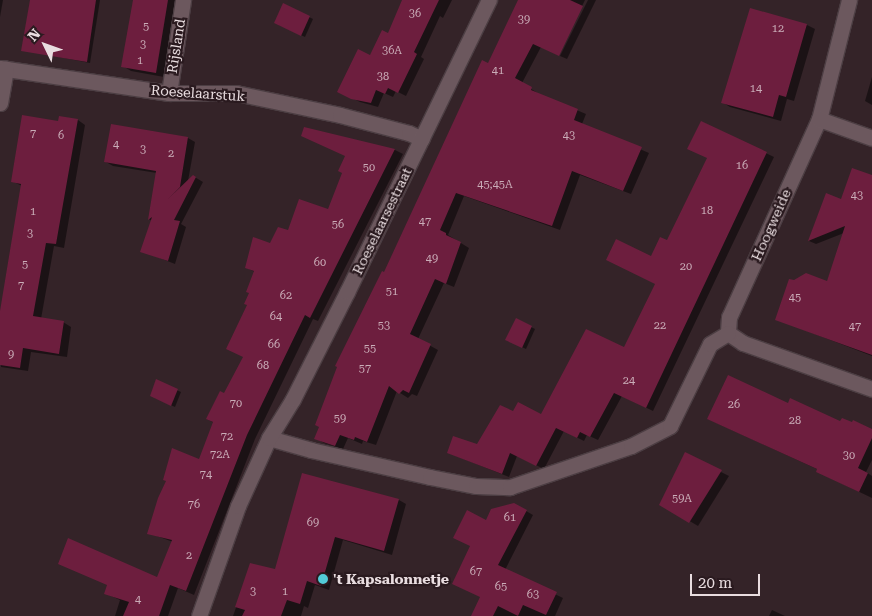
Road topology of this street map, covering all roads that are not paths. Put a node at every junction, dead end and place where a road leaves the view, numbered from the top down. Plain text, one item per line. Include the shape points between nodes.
1 (183, 0) edge
2 (489, 0) edge
3 (849, 0) edge
4 (3, 69) edge
5 (169, 92) junction
6 (0, 103) edge
7 (819, 119) junction
8 (872, 138) edge
9 (422, 139) junction
10 (728, 333) junction
11 (872, 388) edge
12 (269, 438) junction
13 (199, 616) edge

1 - 5 street, Rijsland
2 - 9 street, Roeselaarsestraat
3 - 7 street, Hoogweide
4 - 5 street, Roeselaarstuk
4 - 6 street
5 - 9 street, Roeselaarstuk via 236,93 340,115
7 - 8 street
7 - 10 street, Hoogweide via 729,317
9 - 12 street, Roeselaarsestraat via 293,399
10 - 11 street via 743,343
10 - 12 street via 710,344 670,426 631,446 517,485 492,487 412,473
12 - 13 street, Roeselaarsestraat via 238,506

